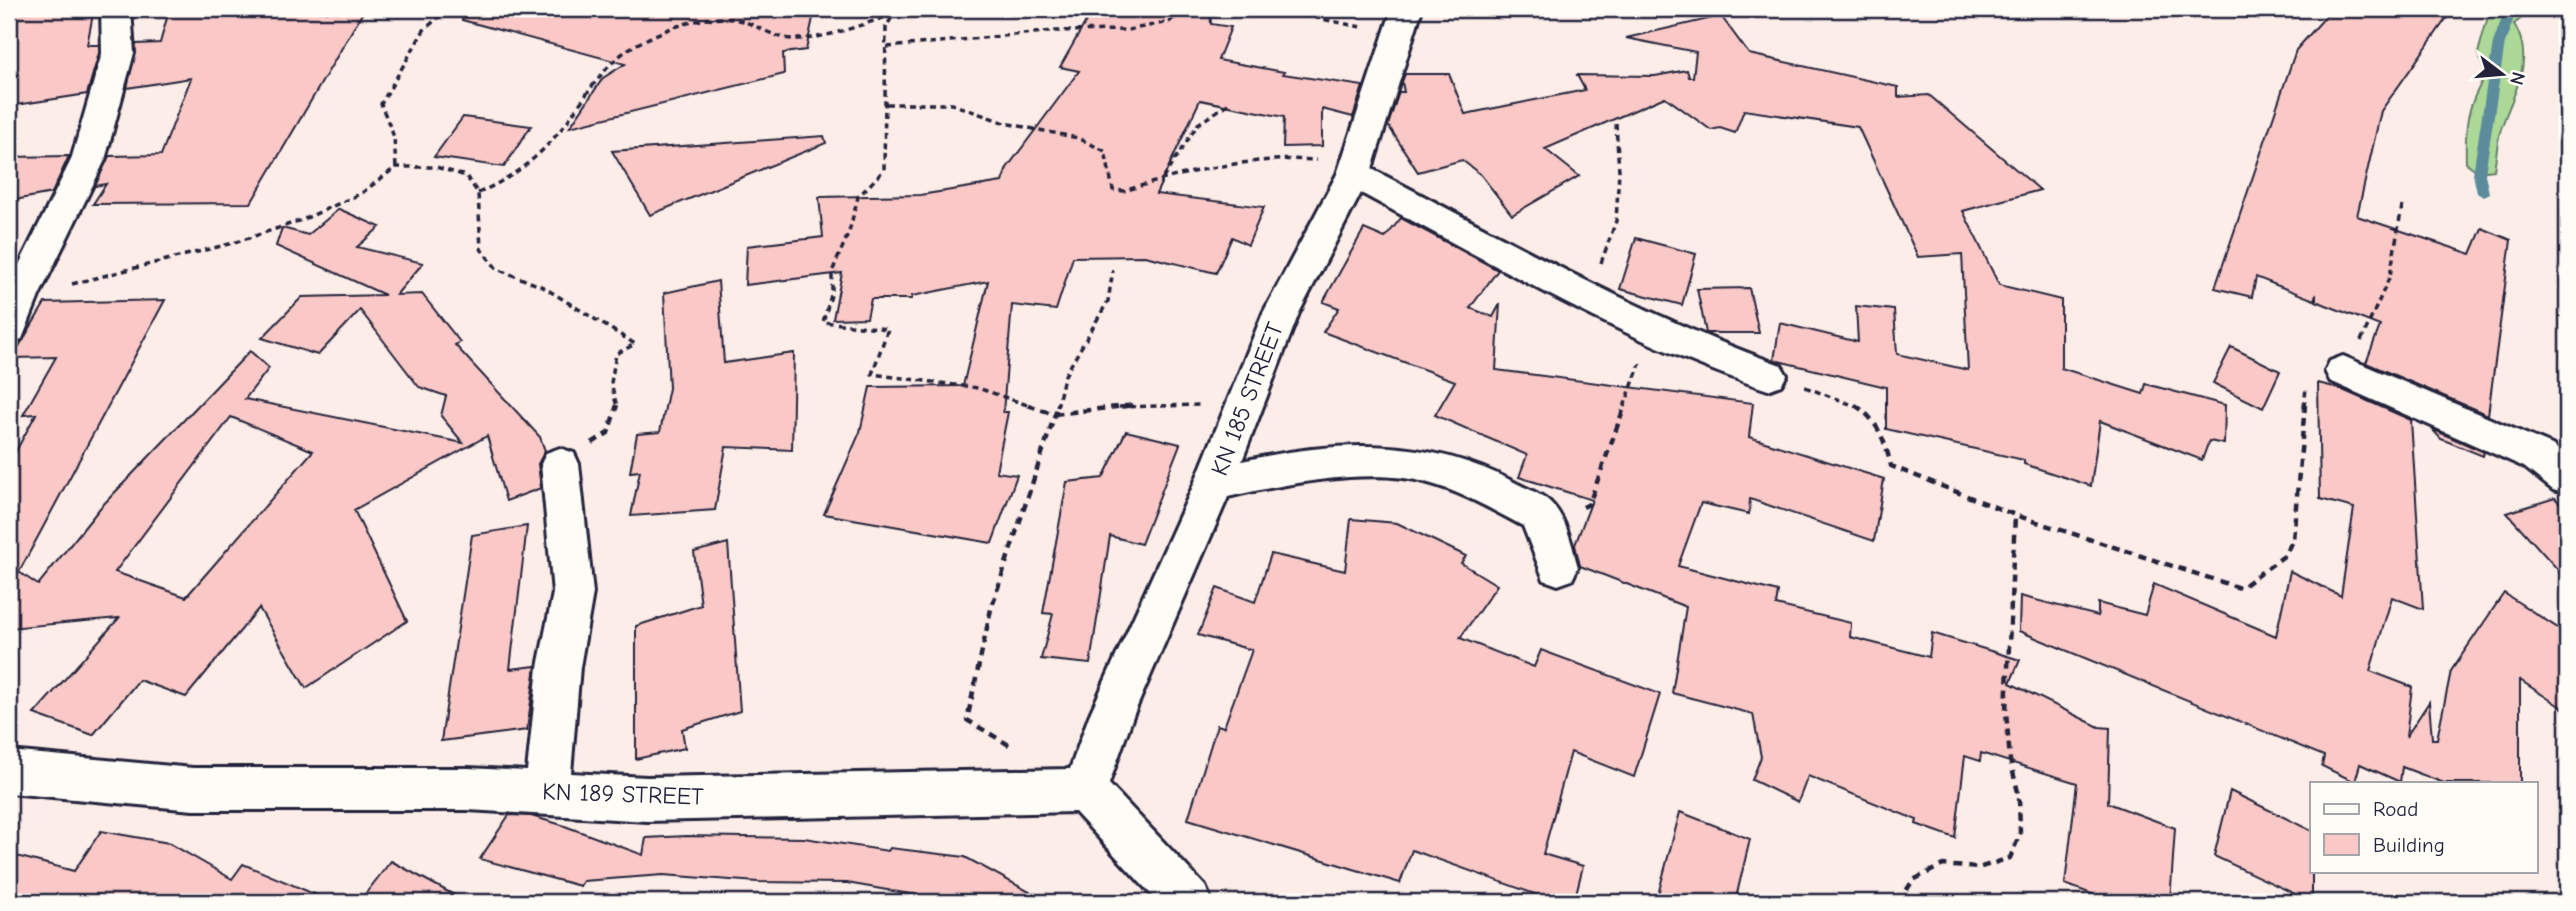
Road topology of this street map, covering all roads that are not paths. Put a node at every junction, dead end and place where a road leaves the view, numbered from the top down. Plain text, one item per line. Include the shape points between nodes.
1 (116, 9) edge
2 (1403, 22) edge
3 (1353, 174) junction
4 (9, 329) edge
5 (2347, 356) road end
6 (1768, 375) road end
7 (560, 464) road end
8 (2567, 478) edge
9 (1214, 484) junction
10 (1558, 567) dead end
11 (9, 772) edge
12 (1085, 790) junction
13 (547, 792) junction
14 (1189, 902) edge

1 - 4 street via 118,53 88,160
2 - 3 street, KN 185 STREET
3 - 6 street via 1657,332 1714,358
3 - 9 street, KN 185 STREET via 1281,313
5 - 8 street via 2538,456
7 - 13 street via 573,593 559,667
9 - 10 street via 1289,467 1363,461 1423,465 1487,488 1537,514
9 - 12 street, KN 185 STREET via 1111,716
11 - 13 street, KN 189 STREET via 193,789
12 - 13 street, KN 189 STREET via 647,799
12 - 14 street

